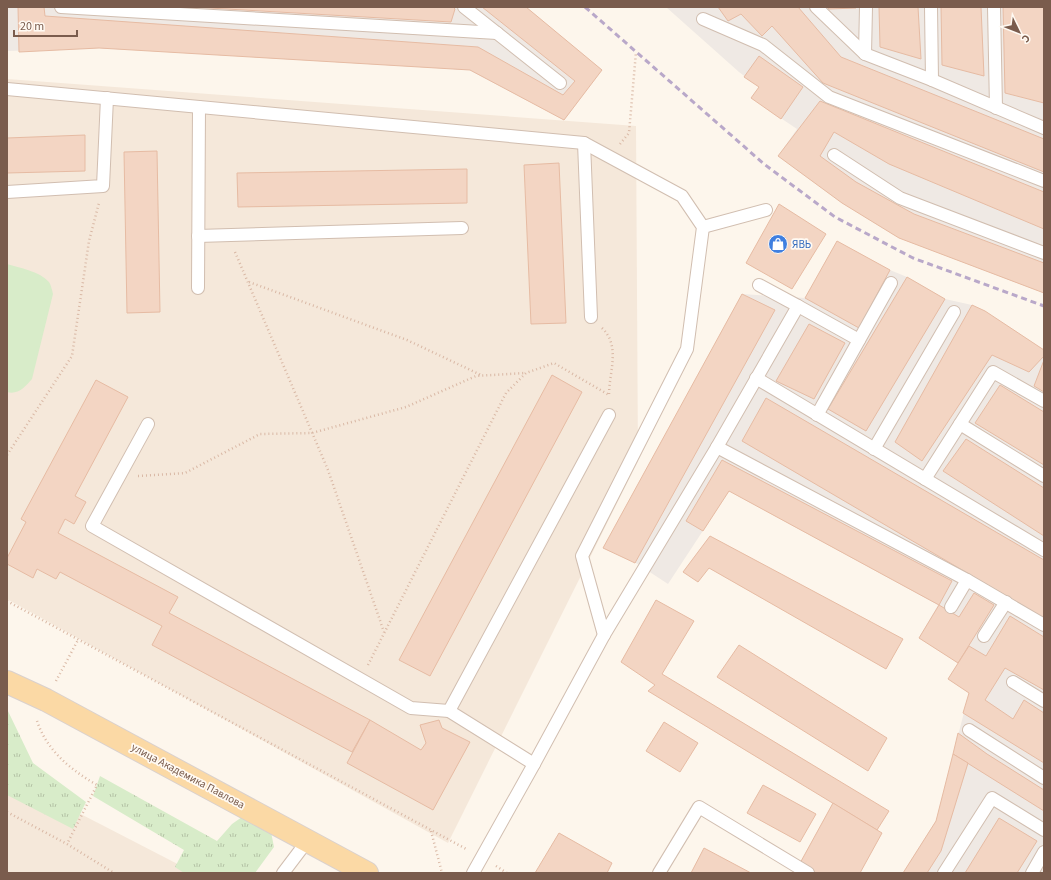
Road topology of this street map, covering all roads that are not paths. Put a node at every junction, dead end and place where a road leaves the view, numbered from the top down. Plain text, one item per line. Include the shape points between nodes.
1 (61, 7) edge
2 (464, 7) edge
3 (816, 7) edge
4 (866, 7) edge
5 (931, 7) edge
6 (994, 7) edge
7 (703, 19) dead end
8 (497, 33) junction
9 (865, 54) junction
10 (932, 80) junction
11 (560, 83) dead end
12 (7, 89) edge
13 (107, 98) junction
14 (199, 107) junction
15 (996, 108) junction
16 (1044, 128) edge
17 (584, 143) junction
18 (834, 155) dead end
19 (1044, 180) edge
20 (7, 192) edge
21 (766, 210) dead end
22 (704, 227) junction
23 (462, 228) dead end
24 (198, 236) junction
25 (1044, 252) edge
26 (891, 283) dead end
27 (759, 285) dead end
28 (198, 288) dead end
29 (798, 306) junction
30 (954, 312) dead end
31 (591, 317) road end
32 (859, 340) junction
33 (756, 378) junction
34 (1044, 401) edge
35 (609, 415) road end
36 (817, 415) junction
37 (148, 424) dead end
38 (960, 424) junction
39 (717, 447) junction
40 (874, 449) junction
41 (1044, 476) edge
42 (925, 479) junction
43 (1044, 550) edge
44 (966, 580) junction
45 (1006, 602) junction
46 (951, 607) dead end
47 (1044, 625) edge
48 (604, 635) junction
49 (984, 636) dead end
50 (7, 682) edge
51 (1013, 682) dead end
52 (1044, 700) edge
53 (449, 711) junction
54 (969, 730) dead end
55 (534, 764) junction
56 (1044, 778) edge
57 (1044, 830) edge
58 (308, 840) junction
59 (1044, 852) edge
60 (283, 873) edge
61 (367, 873) edge
62 (473, 873) edge
63 (659, 873) edge
64 (808, 873) edge
65 (944, 873) edge
66 (1032, 873) edge

1 - 8 lane
2 - 8 lane
3 - 9 lane
4 - 9 lane
5 - 10 lane
6 - 15 lane
7 - 19 lane via 763,45 829,97
8 - 11 lane
9 - 10 lane
10 - 15 lane
12 - 13 lane
13 - 14 lane
13 - 20 lane via 103,186
14 - 17 lane
14 - 24 lane
15 - 16 lane
17 - 22 lane via 682,196
17 - 31 lane
18 - 25 lane via 900,198
21 - 22 lane
22 - 48 lane via 686,349 582,556
23 - 24 lane
24 - 28 lane
26 - 32 lane
27 - 29 lane
29 - 32 lane
29 - 33 lane
30 - 40 lane
32 - 36 lane
33 - 36 lane
33 - 39 lane
34 - 38 lane via 993,372
35 - 53 lane
36 - 40 lane
37 - 53 lane via 92,526 411,708
38 - 41 lane
38 - 42 lane
39 - 44 lane
39 - 48 lane
40 - 42 lane
42 - 43 lane
44 - 45 lane
44 - 46 lane
45 - 47 lane
45 - 49 lane
48 - 55 lane
50 - 58 main road, улица Академика Павлова via 46,700
51 - 52 lane
53 - 55 lane
54 - 56 lane
55 - 62 lane
57 - 65 lane via 992,798
58 - 60 lane
58 - 61 main road, улица Академика Павлова
59 - 66 lane
63 - 64 lane via 699,807

